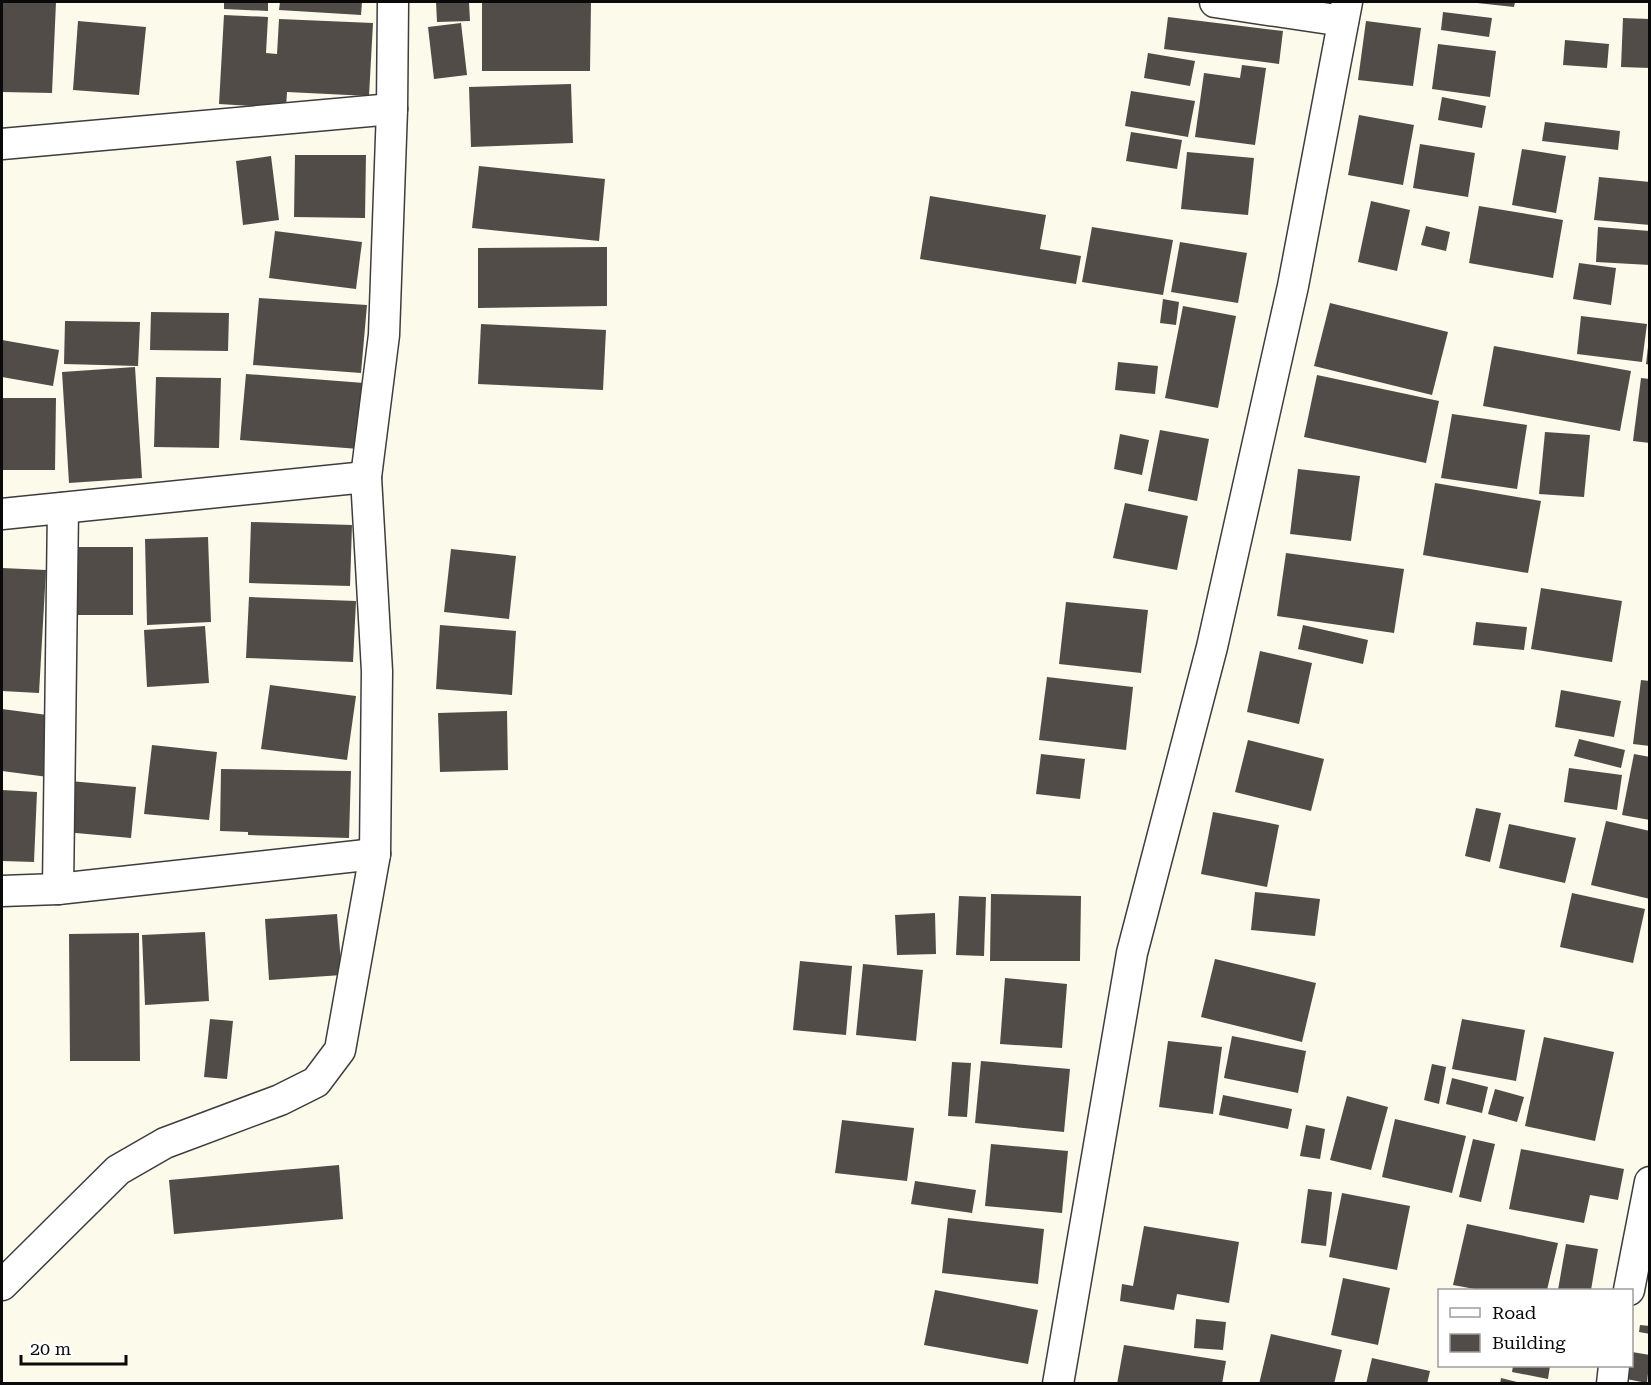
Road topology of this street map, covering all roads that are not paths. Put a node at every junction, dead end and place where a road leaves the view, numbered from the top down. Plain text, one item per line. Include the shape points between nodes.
1 (393, 2) edge
2 (1215, 2) edge
3 (1345, 11) edge
4 (392, 109) junction
5 (2, 144) edge
6 (366, 477) junction
7 (63, 508) junction
8 (2, 514) edge
9 (375, 854) junction
10 (58, 890) junction
11 (2, 891) edge
12 (1650, 1182) edge
13 (2, 1285) edge
14 (1629, 1289) edge
15 (1614, 1367) edge
16 (1058, 1383) edge
17 (1612, 1383) edge

1 - 4 street
2 - 3 street
3 - 16 street via 1293,286 1215,635 1132,953
4 - 5 street
4 - 6 street via 384,335
6 - 7 street
6 - 9 street via 377,670
7 - 8 street
7 - 10 street
9 - 10 street
9 - 13 street via 340,1050 316,1082 280,1100 165,1143 118,1170
10 - 11 street
12 - 14 street
15 - 17 street

